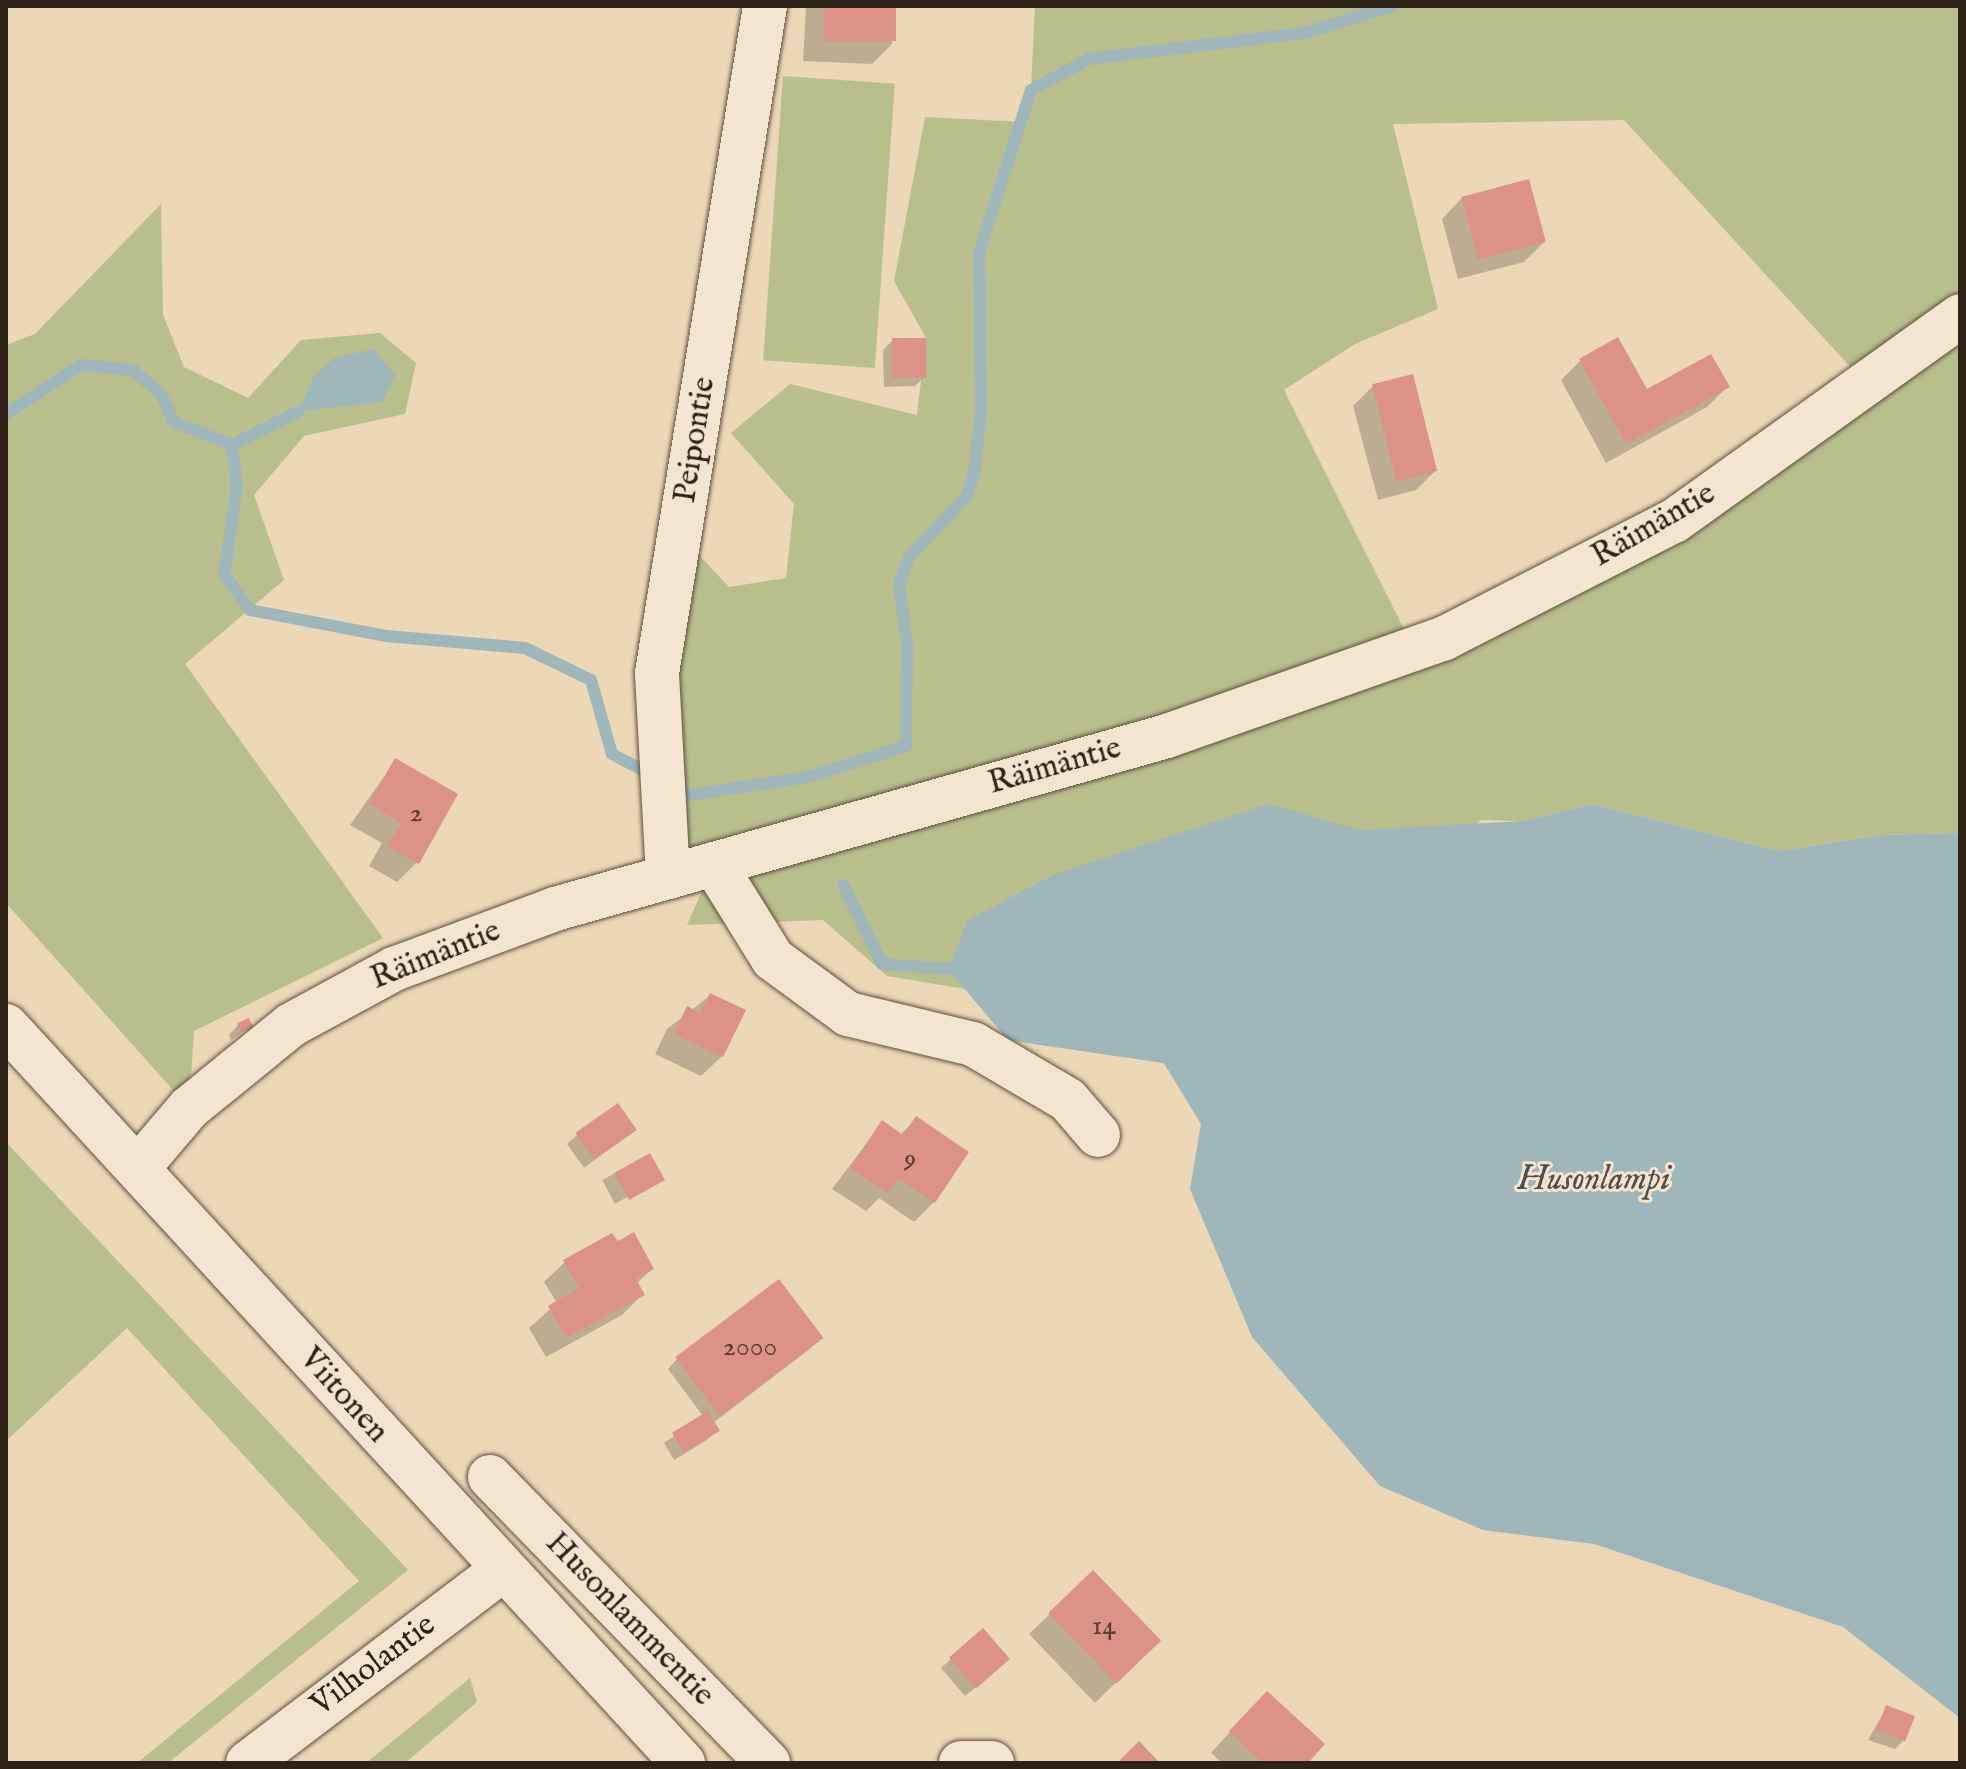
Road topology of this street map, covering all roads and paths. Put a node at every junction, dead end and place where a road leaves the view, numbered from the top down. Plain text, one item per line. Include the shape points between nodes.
1 (765, 6) edge
2 (1960, 316) edge
3 (714, 864) junction
4 (668, 877) junction
5 (6, 1026) edge
6 (1098, 1135) dead end
7 (138, 1168) junction
8 (490, 1477) dead end
9 (501, 1571) junction
10 (248, 1763) edge
11 (683, 1763) edge
12 (768, 1763) edge
13 (961, 1763) edge
14 (992, 1763) edge

1 - 4 street, Peipontie via 657,673
2 - 3 street, Räimäntie via 1674,521 1443,639 1167,736
3 - 4 street, Räimäntie
3 - 6 street via 773,959 848,1014 973,1044 1068,1100
4 - 7 street, Räimäntie via 555,909 394,969 291,1025 189,1108
5 - 7 street, Viitonen
7 - 9 street, Viitonen
8 - 12 street, Husonlammentie
9 - 10 street, Vilholantie
9 - 11 street, Viitonen
13 - 14 street

